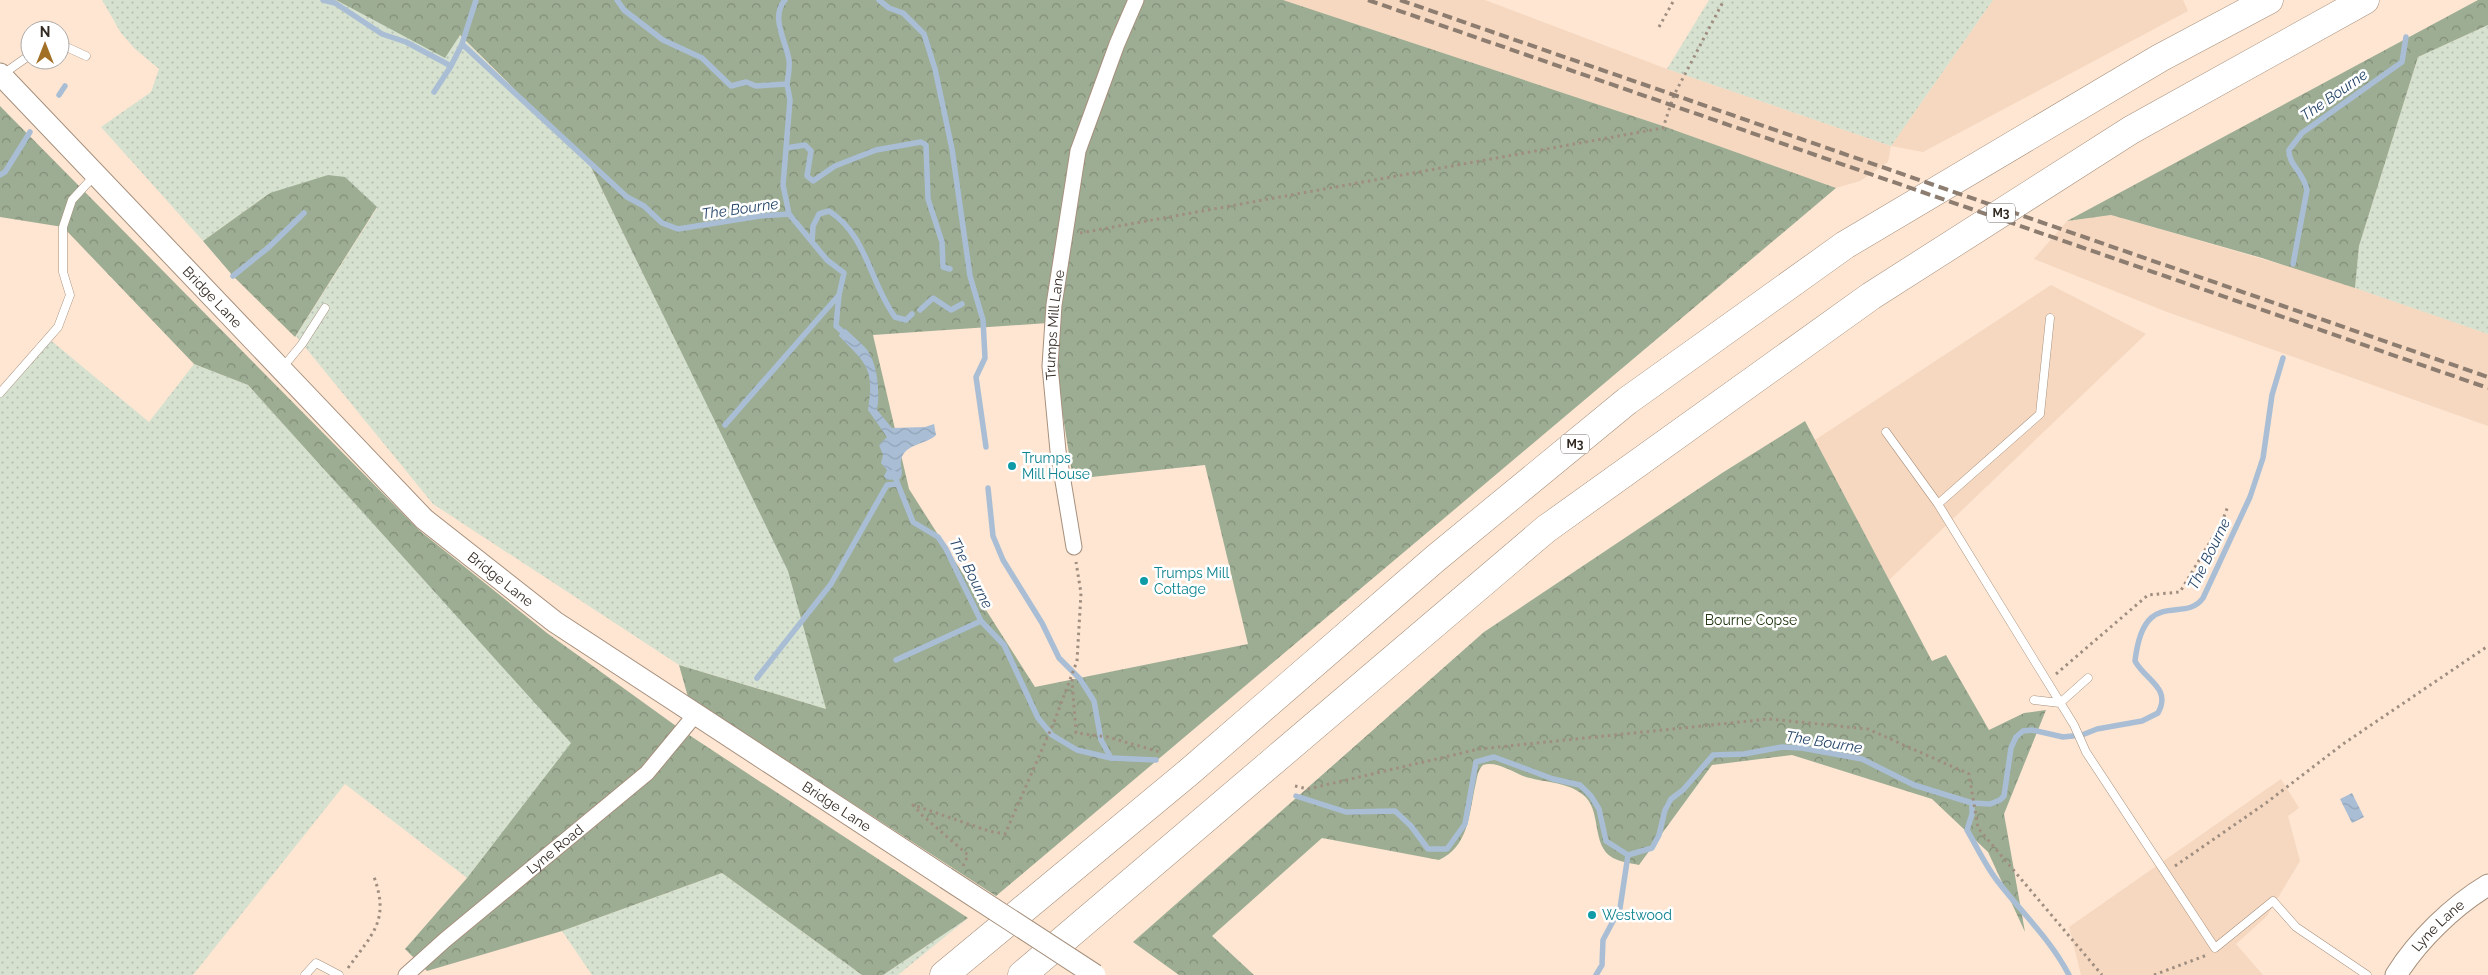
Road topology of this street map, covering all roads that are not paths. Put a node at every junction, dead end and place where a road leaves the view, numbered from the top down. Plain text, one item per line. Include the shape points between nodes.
1 (1136, 0) edge
2 (2269, 0) edge
3 (2365, 0) edge
4 (70, 49) edge
5 (86, 56) dead end
6 (20, 62) edge
7 (1, 74) edge
8 (96, 173) junction
9 (325, 308) dead end
10 (2050, 318) dead end
11 (280, 371) junction
12 (0, 393) edge
13 (1886, 432) dead end
14 (1938, 504) junction
15 (1074, 547) road end
16 (2088, 678) dead end
17 (2034, 700) dead end
18 (2060, 703) junction
19 (695, 715) junction
20 (2488, 885) edge
21 (305, 975) edge
22 (341, 975) edge
23 (406, 975) edge
24 (944, 975) edge
25 (1022, 975) edge
26 (1095, 975) edge
27 (2367, 975) edge
28 (2396, 975) edge

1 - 15 street, Trumps Mill Lane via 1078,151 1054,305 1050,366 1058,451
2 - 24 highway, M3 via 2160,58 1845,245 1627,401 1436,558 1189,772
3 - 25 highway, M3 via 2131,130 1871,296 1546,529
4 - 5 lane
6 - 7 lane
7 - 8 street, Bridge Lane
8 - 11 street, Bridge Lane
8 - 12 lane via 72,200 63,227 63,272 70,295 58,327
9 - 11 lane
10 - 14 lane via 2040,414
11 - 19 street, Bridge Lane via 424,519 555,622
13 - 14 lane
14 - 18 lane
16 - 18 lane
17 - 18 lane
18 - 27 lane via 2086,752 2215,948 2273,901 2296,927
19 - 23 street, Lyne Road via 647,772
19 - 26 street, Bridge Lane, bridge
20 - 28 street, Lyne Lane via 2449,914 2406,959
21 - 22 lane via 316,963

